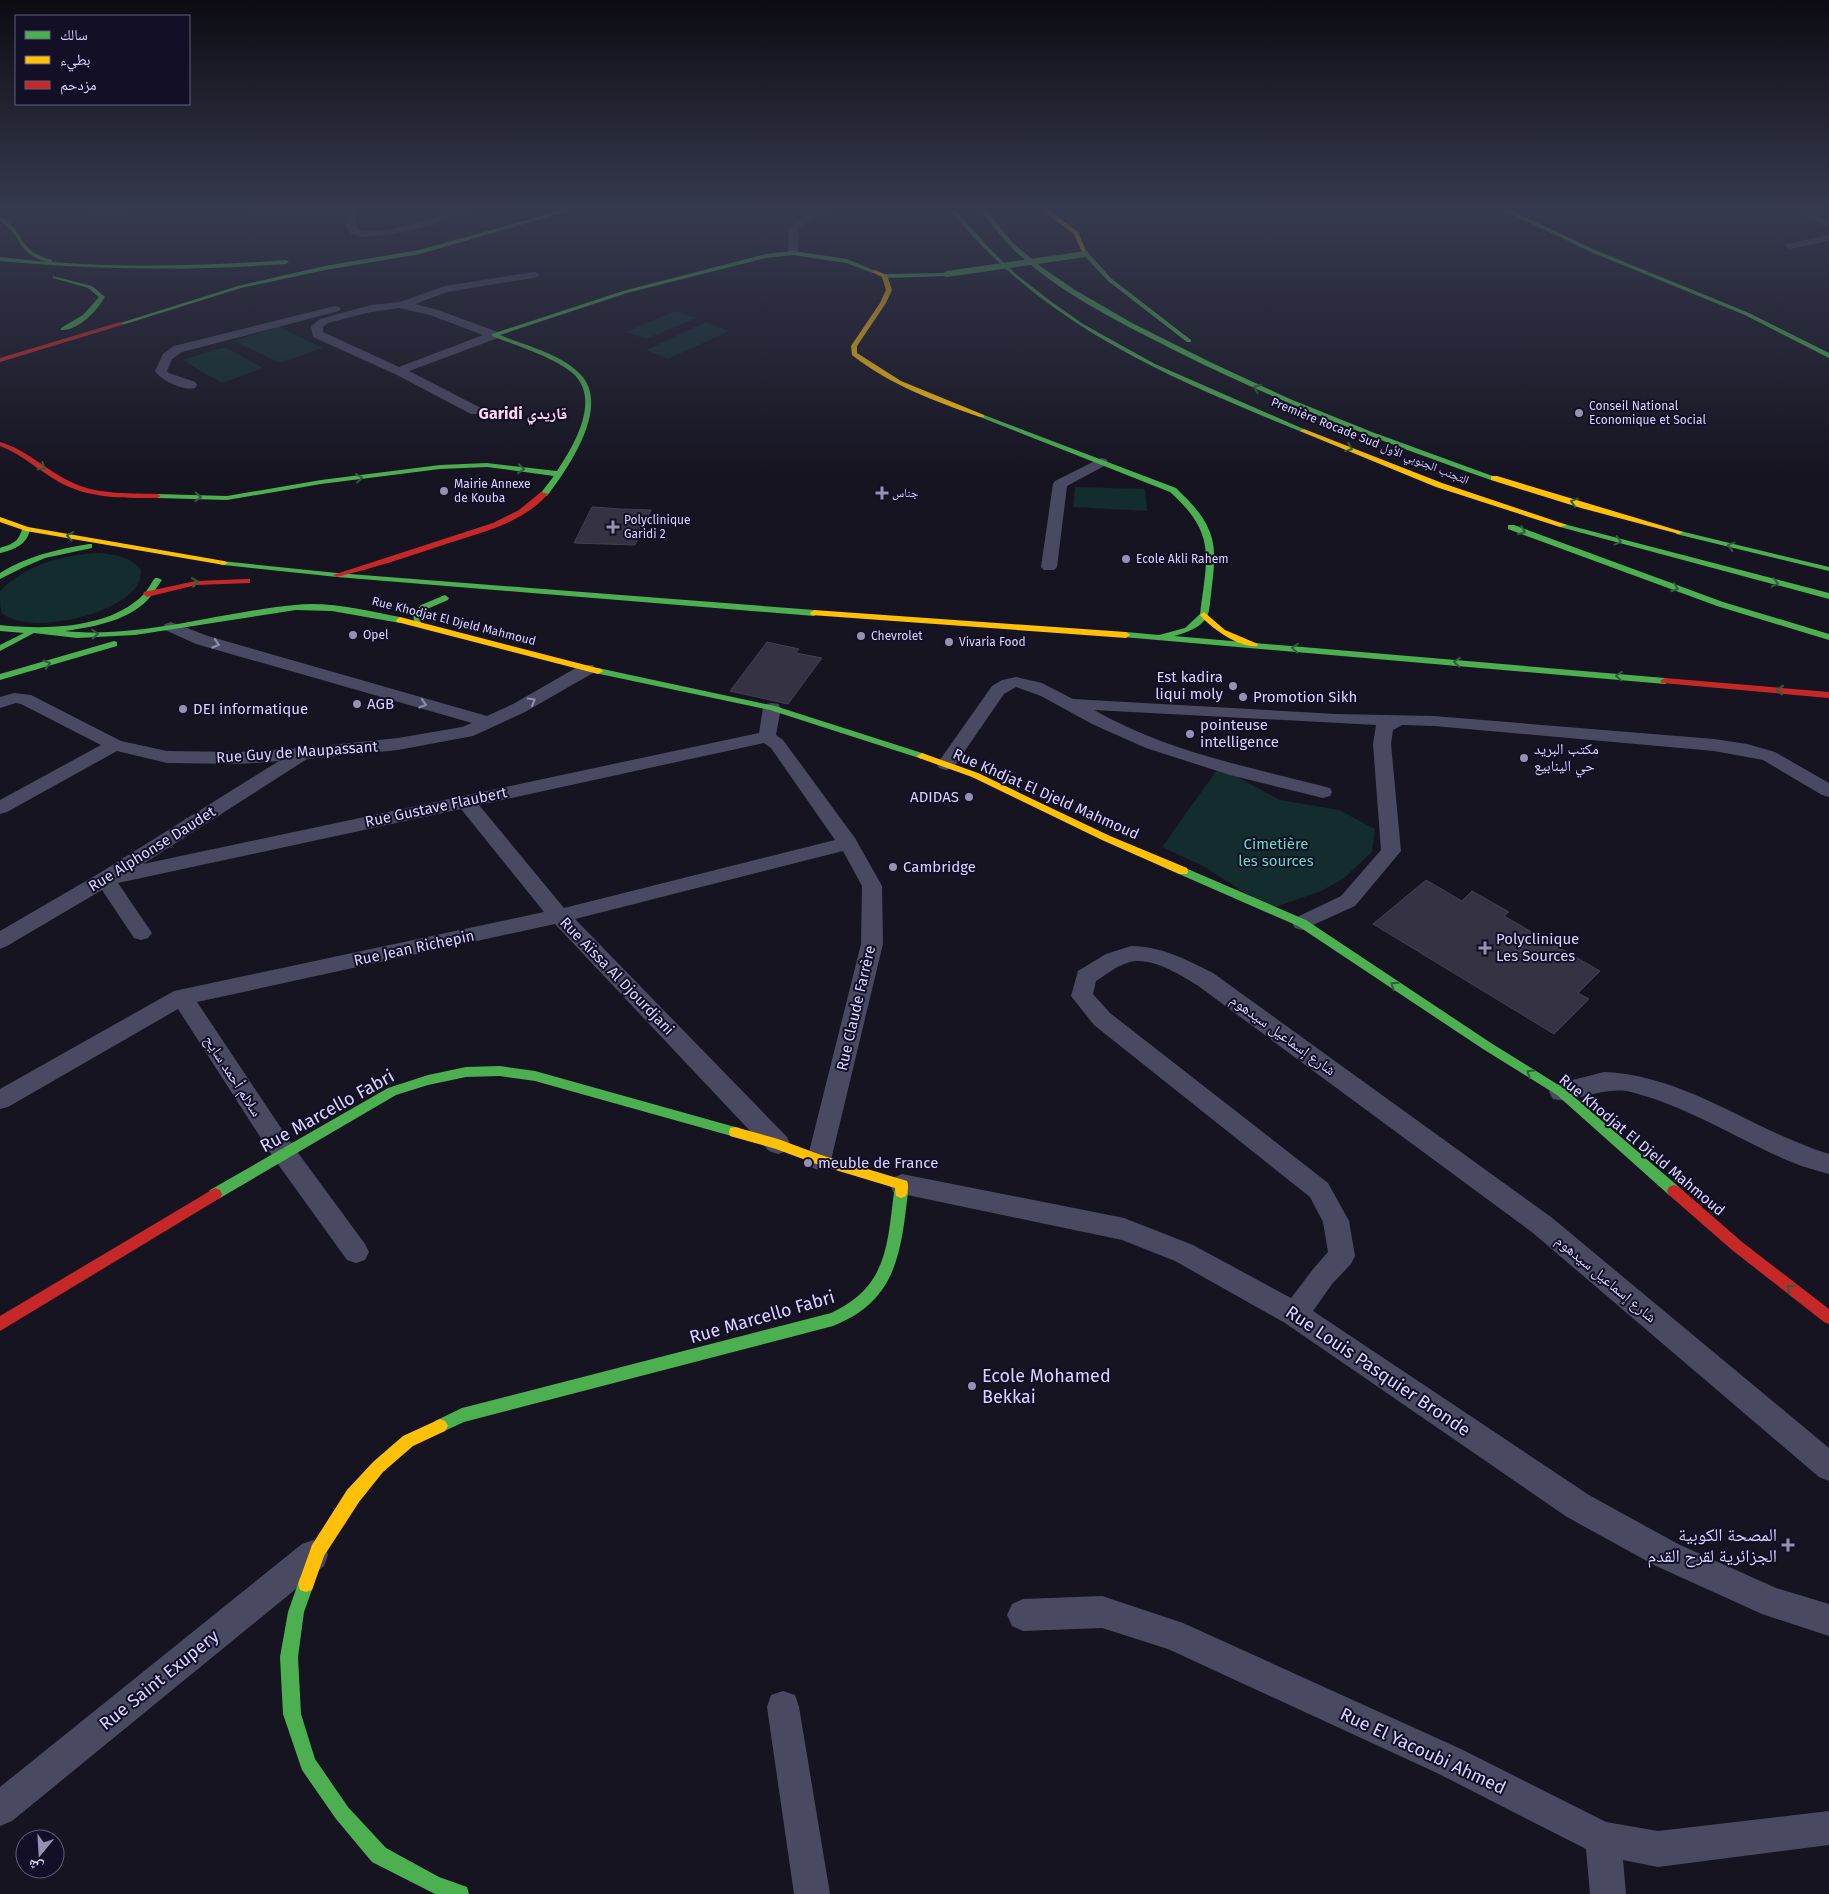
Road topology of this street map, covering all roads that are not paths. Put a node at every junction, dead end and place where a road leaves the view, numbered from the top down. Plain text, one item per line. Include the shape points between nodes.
1 (101, 298) edge
2 (203, 298) edge
3 (419, 298) edge
4 (606, 298) edge
5 (885, 298) edge
6 (1044, 298) edge
7 (1084, 298) edge
8 (1133, 298) edge
9 (1709, 298) edge
10 (401, 305) junction
11 (388, 306) junction
12 (494, 335) junction
13 (0, 352) edge
14 (1829, 356) edge
15 (0, 360) edge
16 (1143, 360) junction
17 (399, 371) junction
18 (1235, 378) junction
19 (191, 385) dead end
20 (476, 411) dead end
21 (0, 444) edge
22 (1100, 462) junction
23 (560, 474) junction
24 (1380, 474) dead end
25 (0, 519) edge
26 (1500, 522) dead end
27 (26, 529) junction
28 (118, 545) junction
29 (0, 551) edge
30 (146, 551) junction
31 (1763, 554) junction
32 (407, 555) junction
33 (1829, 561) edge
34 (1049, 567) dead end
35 (1829, 569) edge
36 (337, 575) junction
37 (0, 577) edge
38 (412, 581) junction
39 (259, 582) dead end
40 (147, 594) junction
41 (417, 595) dead end
42 (1829, 596) edge
43 (134, 604) junction
44 (1204, 615) junction
45 (418, 624) junction
46 (171, 627) junction
47 (0, 628) edge
48 (46, 632) junction
49 (30, 633) junction
50 (1162, 637) junction
51 (1829, 637) edge
52 (1254, 644) junction
53 (0, 648) edge
54 (587, 669) junction
55 (0, 678) edge
56 (1829, 695) edge
57 (0, 703) edge
58 (1067, 704) junction
59 (772, 708) junction
60 (1399, 720) junction
61 (488, 722) junction
62 (766, 737) junction
63 (115, 745) junction
64 (302, 754) junction
65 (946, 764) junction
66 (1829, 791) edge
67 (1323, 792) dead end
68 (465, 801) junction
69 (0, 808) edge
70 (848, 843) junction
71 (105, 879) junction
72 (560, 916) junction
73 (1302, 923) junction
74 (141, 933) dead end
75 (0, 941) edge
76 (182, 997) junction
77 (1561, 1092) junction
78 (0, 1100) edge
79 (778, 1144) junction
80 (284, 1153) junction
81 (820, 1160) junction
82 (1829, 1164) edge
83 (902, 1185) junction
84 (356, 1252) dead end
85 (1294, 1314) junction
86 (1829, 1317) edge
87 (0, 1324) edge
88 (1829, 1467) edge
89 (318, 1552) junction
90 (1023, 1615) dead end
91 (1829, 1620) edge
92 (783, 1707) dead end
93 (0, 1809) edge
94 (1829, 1828) edge
95 (1602, 1839) junction
96 (460, 1894) edge
97 (812, 1894) edge
98 (1608, 1894) edge

1 - 13 main road via 95,310 78,322
2 - 15 main road
3 - 10 street
4 - 12 main road
5 - 22 main road via 854,346 854,354 865,364 939,400
6 - 16 main road, Première Rocade Sud التجنب الجنوبي الأول
7 - 18 main road, Première Rocade Sud التجنب الجنوبي الأول
8 - 18 main road
9 - 14 main road
10 - 11 street
10 - 12 street via 419,308
11 - 17 street via 324,321 316,331 340,346
11 - 19 street via 370,300 178,349 167,357 162,371 164,376
12 - 17 street
12 - 23 main road via 579,376 588,396 582,432
16 - 24 main road via 1240,410
16 -> 42 main road, Première Rocade Sud التجنب الجنوبي الأول via 1277,420 1439,485 1551,522
17 - 20 street
31 -> 18 main road, Première Rocade Sud التجنب الجنوبي الأول via 1625,518 1445,462 1290,403
21 -> 23 main road via 14,448 64,482 104,494 227,498 321,482 477,466
22 - 34 street via 1060,484
22 - 44 main road via 1173,490 1188,500 1200,515 1208,531 1210,556
23 - 32 main road via 537,500 511,517
25 - 27 main road
26 -> 51 main road via 1720,604
28 -> 27 main road
27 - 29 main road via 21,541
28 - 30 main road
28 - 37 main road via 62,550 32,559
30 - 36 main road via 248,567
30 - 40 main road via 159,568 157,582
31 - 33 main road
31 - 35 main road, Première Rocade Sud التجنب الجنوبي الأول
32 - 36 main road
32 - 38 main road via 406,564
36 - 38 main road
38 - 50 main road
40 -> 39 main road via 201,581
40 - 43 main road
41 - 45 main road via 450,598 424,607 417,616
43 - 46 main road, Rue Khodjat El Djeld Mahmoud via 145,618
43 - 48 main road via 94,623
44 - 50 main road via 1188,630
44 - 52 main road via 1222,632
45 - 46 main road, Rue Khodjat El Djeld Mahmoud via 332,608 296,607
45 - 54 main road, Rue Khodjat El Djeld Mahmoud
48 -> 46 main road via 77,635
55 -> 46 main road
46 -> 61 street via 202,640
47 - 49 main road
48 - 49 main road
49 - 53 main road
50 - 52 main road
56 -> 52 main road
54 - 59 main road, Rue Khodjat El Djeld Mahmoud
61 -> 54 street, Rue Guy de Maupassant
57 - 63 street, Rue Guy de Maupassant via 14,698 25,699
58 - 60 street
58 - 65 street via 1027,684 1002,686
58 - 67 street via 1179,754
59 - 62 street
59 - 65 main road, Rue Khdjat El Djeld Mahmoud
60 - 66 street via 1695,743 1747,750 1769,756
60 - 73 street via 1384,727 1382,744 1390,851 1348,901
61 - 64 street, Rue Guy de Maupassant via 457,734
62 - 68 street, Rue Gustave Flaubert
62 - 70 street, Rue Claude Farrère via 777,744
63 - 64 street, Rue Guy de Maupassant via 167,757 239,758
63 - 69 street
64 - 71 street, Rue Alphonse Daudet
65 - 73 main road, Rue Khdjat El Djeld Mahmoud
68 - 71 street, Rue Gustave Flaubert
68 - 72 street, Rue Aïssa Al Djourdjani
70 - 72 street, Rue Jean Richepin
70 - 81 street, Rue Claude Farrère via 872,886 872,944
71 - 74 street
71 - 75 street, Rue Alphonse Daudet
72 - 76 street, Rue Jean Richepin
72 - 79 street, Rue Aïssa Al Djourdjani
77 -> 73 main road, Rue Khodjat El Djeld Mahmoud
76 - 78 street, Rue Jean Richepin
76 - 80 street, سلالم أحمد سايح
77 - 82 street via 1604,1081 1629,1082 1672,1094 1799,1155
86 -> 77 main road, Rue Khodjat El Djeld Mahmoud via 1737,1246
79 - 80 main road, Rue Marcello Fabri via 535,1076 500,1071 466,1072 392,1091
79 - 81 main road, Rue Marcello Fabri
80 - 84 street, سلالم أحمد سايح
80 - 87 main road, Rue Marcello Fabri
81 - 83 main road, Rue Marcello Fabri
83 - 85 street, Rue Louis Pasquier Bronde via 1124,1229 1184,1253
83 - 89 main road, Rue Marcello Fabri via 891,1260 881,1283 864,1302 833,1319 462,1415 408,1441 378,1467 353,1496
85 - 88 street, شارع إسماعيل سيدهوم via 1342,1256 1336,1220 1319,1190 1102,1019 1082,996 1086,977 1111,962 1130,954 1163,958 1205,979 1542,1225
85 - 91 street, Rue Louis Pasquier Bronde via 1578,1506 1667,1555 1773,1603
89 - 93 street, Rue Saint Exupery
89 - 96 main road, Rue Marcello Fabri via 296,1612 289,1657 292,1714 308,1764 342,1813 379,1855
90 - 95 street, Rue El Yacoubi Ahmed via 1102,1612 1172,1634 1449,1761
92 - 97 street
94 - 95 street, Rue El Yacoubi Ahmed via 1658,1849
95 - 98 street

